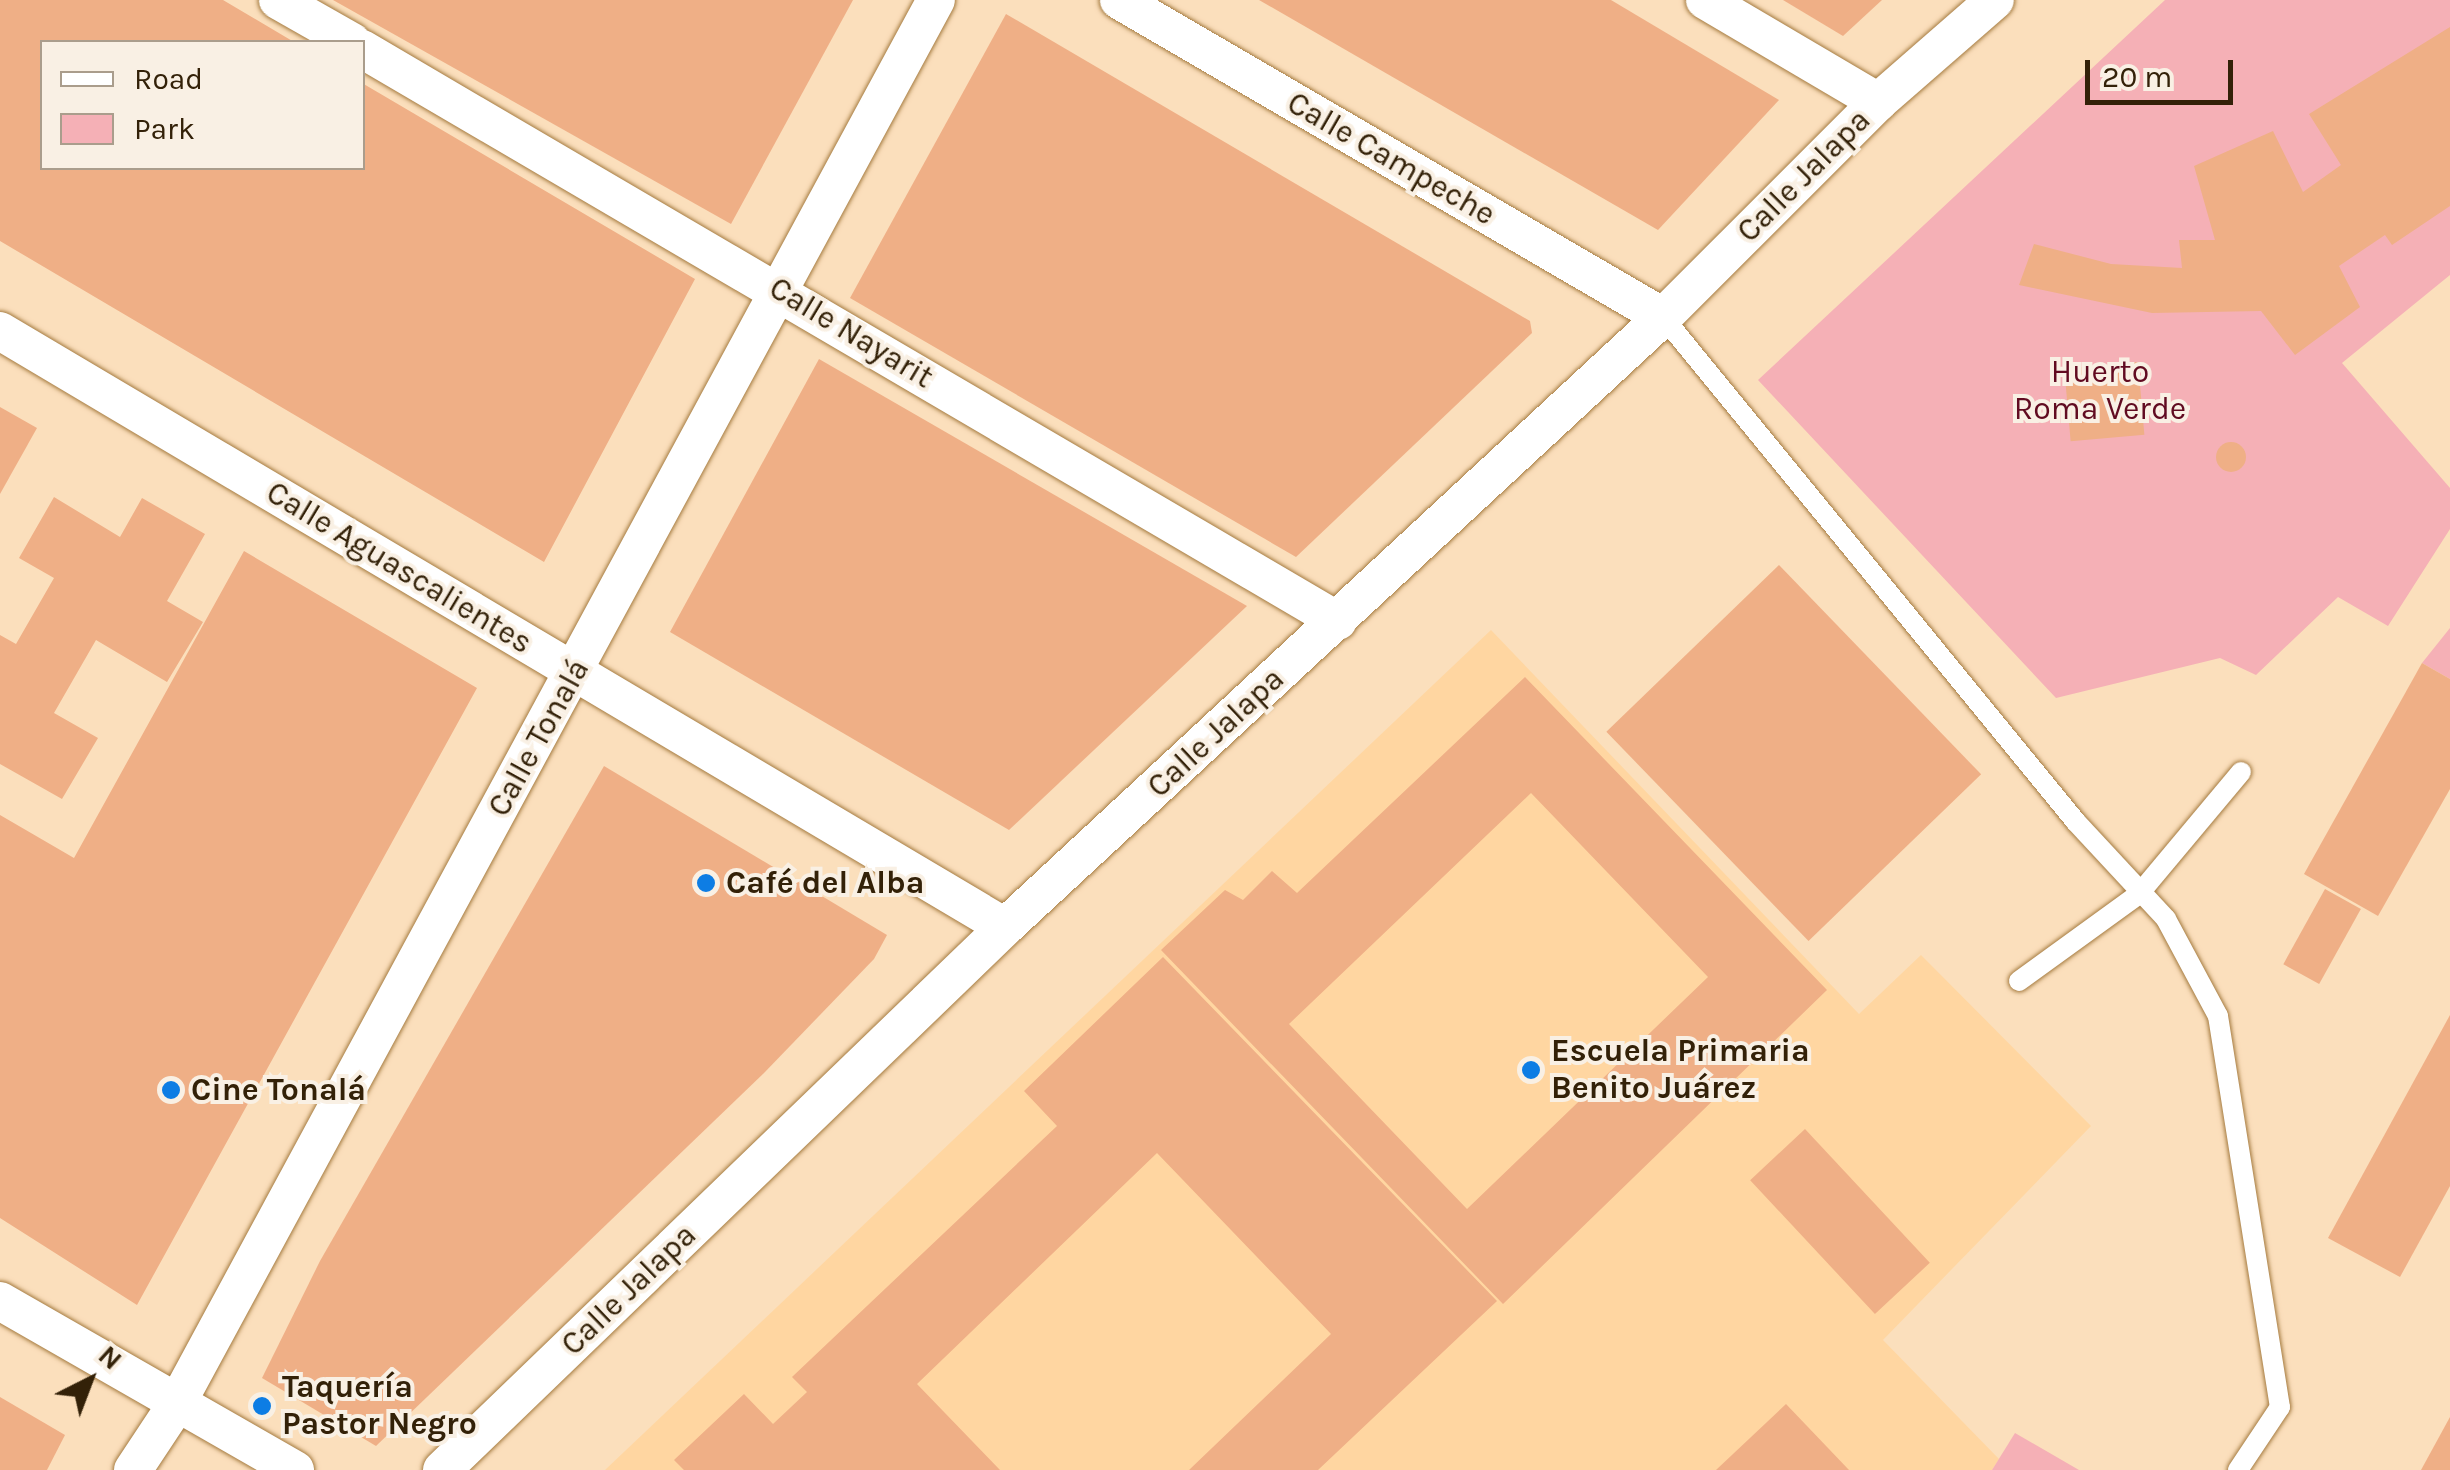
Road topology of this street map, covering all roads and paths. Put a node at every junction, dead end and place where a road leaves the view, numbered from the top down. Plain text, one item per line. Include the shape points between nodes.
1 (278, 0) edge
2 (936, 0) edge
3 (1119, 0) edge
4 (1705, 0) edge
5 (1995, 0) edge
6 (348, 40) edge
7 (365, 51) edge
8 (1878, 102) junction
9 (782, 292) junction
10 (1663, 318) junction
11 (0, 330) edge
12 (1338, 621) junction
13 (574, 673) junction
14 (2241, 772) dead end
15 (2140, 894) junction
16 (1005, 927) junction
17 (2018, 981) dead end
18 (0, 1301) edge
19 (176, 1405) junction
20 (133, 1470) edge
21 (295, 1470) edge
22 (442, 1470) edge
23 (2238, 1470) edge

1 - 6 street
2 - 9 street, Calle Tonalá
3 - 10 street, Calle Campeche
4 - 8 street
5 - 8 street, Calle Jalapa
7 - 9 street, Calle Nayarit
8 - 10 street, Calle Jalapa
9 - 12 street, Calle Nayarit
9 - 13 street, Calle Tonalá
10 - 12 street, Calle Jalapa
10 - 15 lane
11 - 13 street, Calle Aguascalientes
12 - 16 street, Calle Jalapa
13 - 16 street, Calle Aguascalientes
13 - 19 street, Calle Tonalá
14 - 15 lane
15 - 17 lane
15 - 23 lane via 2166,919 2218,1016 2280,1407
16 - 22 street, Calle Jalapa
18 - 19 street
19 - 20 street, Calle Tonalá
19 - 21 street

